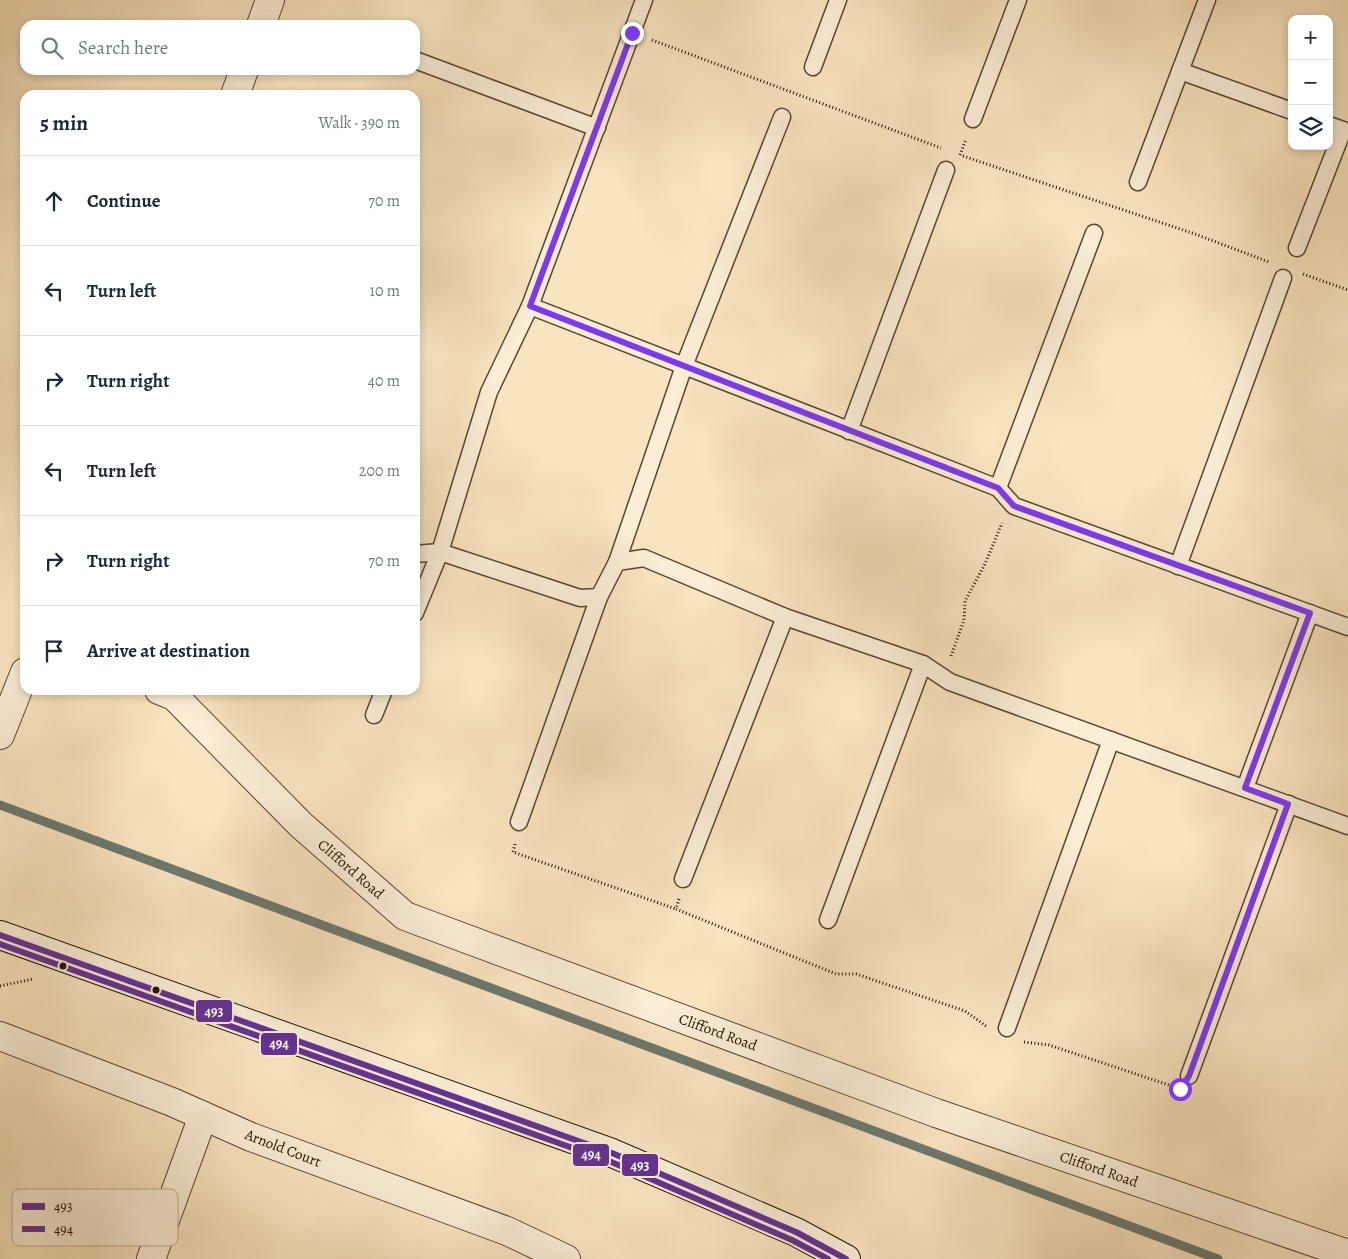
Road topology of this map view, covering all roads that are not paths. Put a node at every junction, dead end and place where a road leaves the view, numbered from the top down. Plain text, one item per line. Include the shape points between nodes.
1 (270, 0) edge
2 (644, 0) edge
3 (838, 0) edge
4 (1018, 0) edge
5 (1207, 0) edge
6 (263, 20) edge
7 (420, 62) edge
8 (813, 67) dead end
9 (1180, 71) junction
10 (242, 75) edge
11 (237, 90) edge
12 (1288, 110) edge
13 (782, 117) dead end
14 (973, 119) road end
15 (597, 128) junction
16 (1340, 129) edge
17 (946, 170) road end
18 (1138, 182) dead end
19 (1094, 233) dead end
20 (1298, 248) dead end
21 (1285, 271) road end
22 (530, 306) junction
23 (684, 366) junction
24 (849, 431) junction
25 (998, 488) junction
26 (440, 552) junction
27 (420, 554) edge
28 (617, 562) junction
29 (1178, 566) junction
30 (598, 597) junction
31 (420, 601) edge
32 (1310, 613) junction
33 (785, 617) junction
34 (1348, 627) edge
35 (923, 664) junction
36 (20, 685) edge
37 (172, 695) edge
38 (382, 695) edge
39 (374, 715) dead end
40 (0, 735) edge
41 (1112, 740) junction
42 (1245, 788) junction
43 (1288, 804) junction
44 (519, 822) road end
45 (1348, 826) edge
46 (682, 879) road end
47 (828, 920) dead end
48 (0, 935) edge
49 (1007, 1028) road end
50 (0, 1036) edge
51 (1189, 1076) road end
52 (203, 1116) junction
53 (176, 1189) edge
54 (156, 1246) edge
55 (1348, 1254) edge
56 (151, 1259) edge
57 (566, 1259) edge
58 (846, 1259) edge

1 - 6 street
2 - 15 lane
3 - 8 lane
4 - 14 lane
5 - 9 lane
7 - 15 lane
9 - 12 lane
9 - 18 lane
10 - 11 street
13 - 23 lane
15 - 22 lane
16 - 20 lane
17 - 24 lane
19 - 25 lane
21 - 29 lane
22 - 23 lane
22 - 26 lane via 489,392
23 - 24 lane
23 - 28 lane
24 - 25 lane
25 - 29 lane via 1014,506
26 - 27 lane
26 - 30 lane via 580,598
26 - 31 lane
28 - 30 lane
28 - 33 lane via 644,558
29 - 32 lane
30 - 44 lane
32 - 34 lane
32 - 42 lane
33 - 35 lane
33 - 46 lane
35 - 41 lane via 950,682
35 - 47 lane
36 - 40 street
37 - 55 street, Clifford Road via 301,825 405,916 936,1113
38 - 39 lane
41 - 42 lane
41 - 49 lane
42 - 43 lane
43 - 45 lane
43 - 51 lane
48 - 58 street via 612,1153 796,1232
50 - 52 street, Arnold Court
52 - 53 street
52 - 57 street, Arnold Court via 251,1137 507,1231
54 - 56 street

